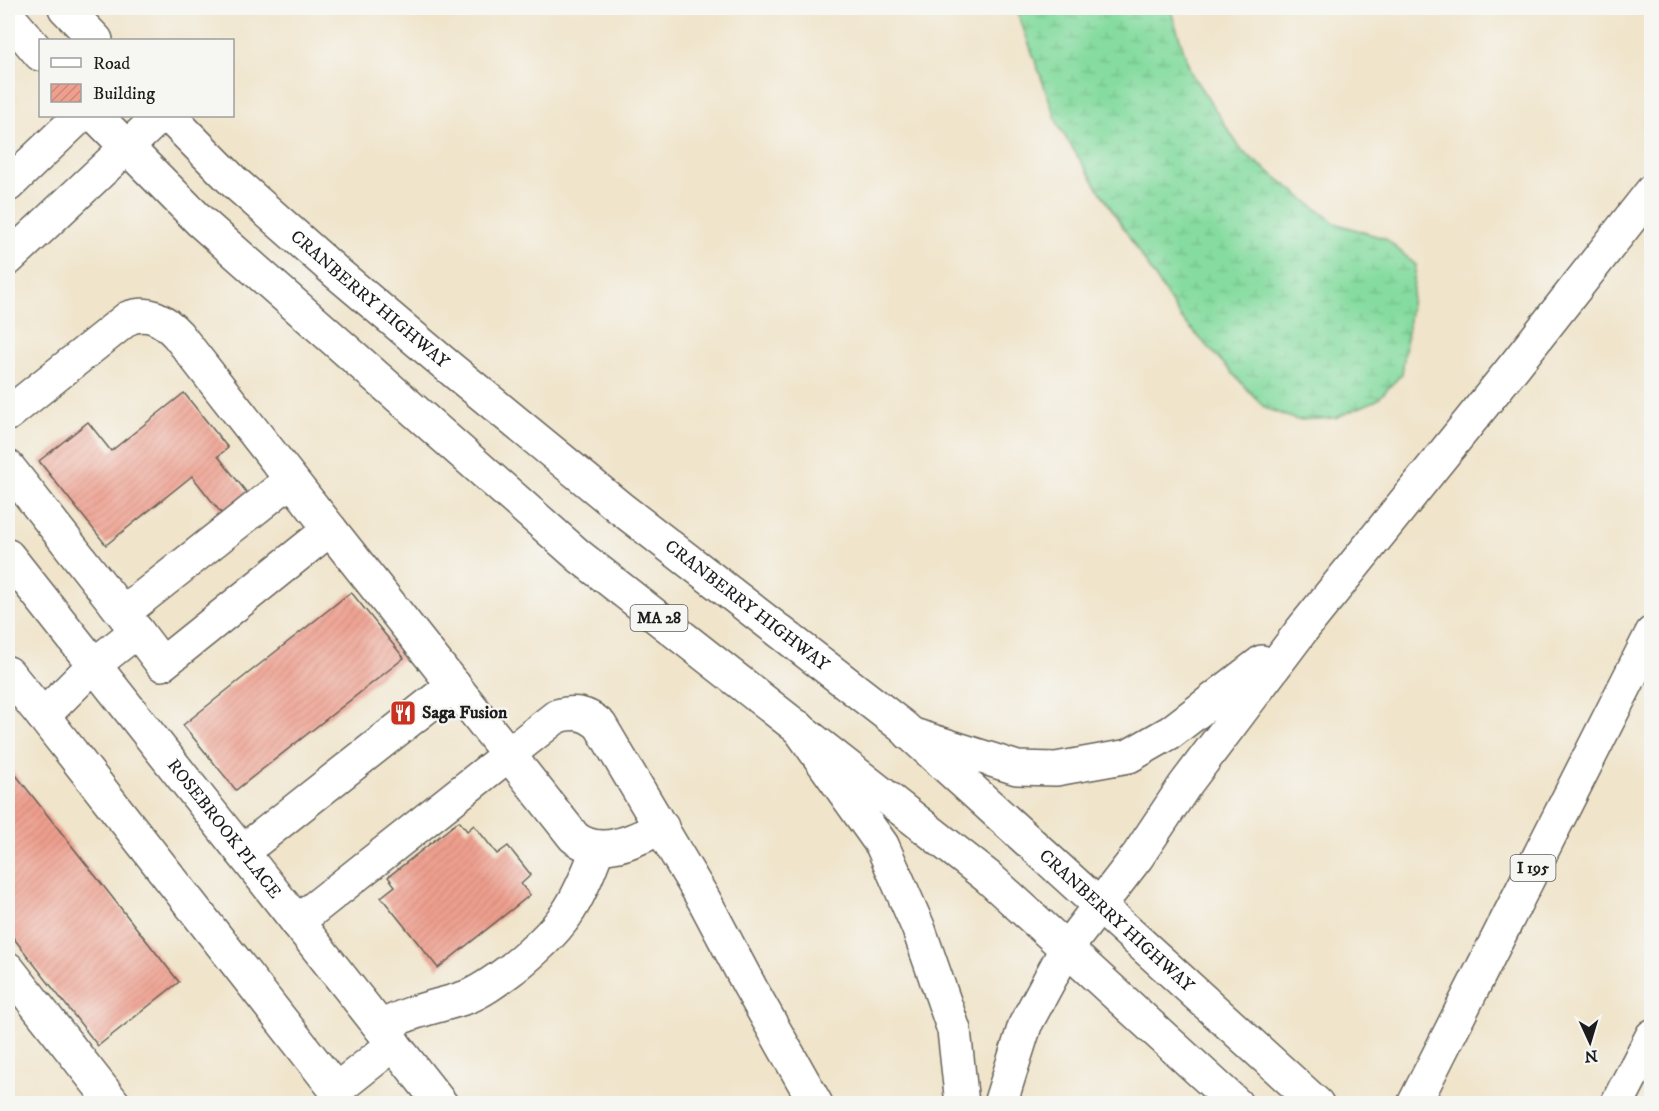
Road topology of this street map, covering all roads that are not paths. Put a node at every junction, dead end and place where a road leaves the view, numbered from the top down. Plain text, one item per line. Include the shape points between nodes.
1 (65, 8) edge
2 (8, 16) edge
3 (95, 39) edge
4 (39, 53) edge
5 (79, 117) edge
6 (97, 117) edge
7 (159, 117) edge
8 (170, 117) edge
9 (126, 147) junction
10 (8, 185) edge
11 (1652, 191) edge
12 (8, 258) edge
13 (8, 414) edge
14 (8, 468) edge
15 (291, 480) junction
16 (330, 529) junction
17 (8, 556) edge
18 (130, 622) junction
19 (1301, 631) junction
20 (1652, 633) edge
21 (94, 666) junction
22 (8, 673) edge
23 (454, 685) junction
24 (43, 716) junction
25 (798, 727) junction
26 (910, 734) junction
27 (507, 754) junction
28 (662, 826) junction
29 (598, 847) junction
30 (242, 852) junction
31 (1100, 906) junction
32 (297, 922) junction
33 (1066, 949) junction
34 (8, 969) edge
35 (388, 1036) junction
36 (1652, 1036) edge
37 (114, 1104) edge
38 (441, 1104) edge
39 (816, 1104) edge
40 (962, 1104) edge
41 (1000, 1104) edge
42 (1236, 1104) edge
43 (1317, 1104) edge
44 (1414, 1104) edge
45 (1617, 1104) edge

1 - 3 main road
2 - 4 main road
5 - 10 main road
6 - 9 main road, MA 28
7 - 9 main road
8 - 26 main road, CRANBERRY HIGHWAY via 233,181 436,357 618,507
9 - 12 main road
9 - 25 main road, MA 28 via 201,221 579,556
11 - 19 main road
13 - 15 main road via 128,318 148,315 167,324 178,335
14 - 18 main road
15 - 16 main road
15 - 18 main road
16 - 18 main road via 162,664
16 - 23 main road
17 - 21 main road, ROSEBROOK PLACE
18 - 21 main road
19 - 26 main road via 1171,732 1129,756 1056,769 1017,768
19 - 31 main road
20 - 44 main road, I 195
21 - 24 main road
21 - 30 main road, ROSEBROOK PLACE
22 - 24 main road
23 - 27 main road
23 - 30 main road
24 - 35 main road via 336,1090
25 - 33 main road, MA 28 via 988,877
25 - 40 main road via 882,845 914,917 954,1030
26 - 31 main road, CRANBERRY HIGHWAY
27 - 28 main road via 557,717 568,713 591,717 600,725
27 - 29 main road via 574,837
27 - 32 main road
28 - 29 main road via 631,842
28 - 39 main road
29 - 35 main road via 575,901 540,946 482,990 402,1017
30 - 32 main road, ROSEBROOK PLACE
31 - 33 main road
31 - 43 main road, CRANBERRY HIGHWAY
32 - 35 main road, ROSEBROOK PLACE
33 - 41 main road via 1025,1025
33 - 42 main road, MA 28
34 - 37 main road
35 - 38 main road, ROSEBROOK PLACE
36 - 45 main road

